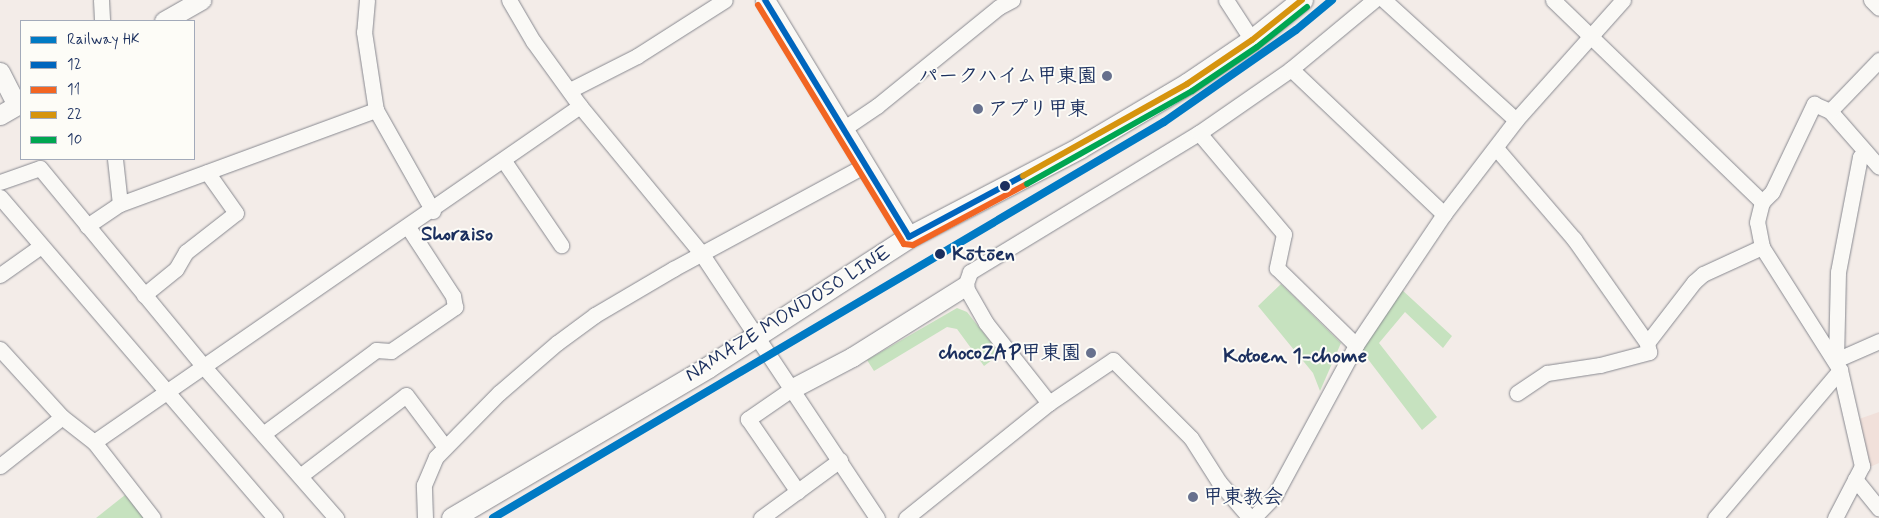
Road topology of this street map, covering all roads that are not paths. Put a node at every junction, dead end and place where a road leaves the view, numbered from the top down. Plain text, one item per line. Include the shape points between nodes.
1 (101, 0) edge
2 (201, 0) edge
3 (367, 0) edge
4 (509, 0) edge
5 (726, 0) edge
6 (765, 0) edge
7 (1012, 0) edge
8 (1226, 0) edge
9 (1302, 0) edge
10 (1374, 0) edge
11 (1384, 0) edge
12 (1553, 0) edge
13 (1623, 0) edge
14 (1871, 0) edge
15 (1879, 8) edge
16 (102, 20) edge
17 (166, 20) edge
18 (1591, 36) junction
19 (1252, 40) junction
20 (1879, 60) edge
21 (1292, 69) junction
22 (0, 72) edge
23 (570, 90) junction
24 (19, 104) edge
25 (580, 106) junction
26 (376, 110) junction
27 (1830, 111) junction
28 (0, 115) edge
29 (1516, 120) junction
30 (843, 128) junction
31 (1198, 133) junction
32 (1496, 148) junction
33 (1865, 152) junction
34 (115, 160) edge
35 (504, 161) junction
36 (865, 165) junction
37 (1879, 167) edge
38 (207, 172) junction
39 (0, 182) edge
40 (0, 197) edge
41 (1762, 202) junction
42 (120, 204) junction
43 (433, 211) junction
44 (1444, 214) junction
45 (86, 226) junction
46 (408, 227) junction
47 (909, 237) junction
48 (561, 245) dead end
49 (40, 246) junction
50 (1762, 247) junction
51 (701, 253) junction
52 (0, 275) edge
53 (965, 286) junction
54 (144, 295) junction
55 (757, 334) junction
56 (1879, 341) edge
57 (1646, 343) junction
58 (1356, 345) junction
59 (0, 349) edge
60 (1838, 365) junction
61 (204, 367) junction
62 (793, 388) junction
63 (167, 392) junction
64 (1517, 392) dead end
65 (1049, 403) junction
66 (62, 417) junction
67 (263, 434) junction
68 (94, 442) junction
69 (445, 447) junction
70 (840, 460) junction
71 (0, 466) edge
72 (300, 476) junction
73 (1855, 479) junction
74 (798, 492) junction
75 (1879, 509) edge
76 (153, 518) edge
77 (275, 518) edge
78 (336, 518) edge
79 (425, 518) edge
80 (452, 518) edge
81 (761, 518) edge
82 (877, 518) edge
83 (906, 518) edge
84 (1251, 518) edge
85 (1716, 518) edge
86 (1835, 518) edge

1 - 16 street
2 - 17 street
3 - 26 street via 364,32
4 - 23 street via 533,41
5 - 23 street via 637,56
6 - 30 street
7 - 30 street via 999,6 877,106
8 - 19 street
9 - 19 main road, NAMAZE MONDOSO LINE
10 - 21 street
11 - 29 street
12 - 18 street
13 - 18 street
14 - 15 street
18 - 29 street
18 - 41 street
19 - 47 main road, NAMAZE MONDOSO LINE via 1187,84 1079,148
20 - 27 street
21 - 31 street
21 - 44 street
22 - 24 street
23 - 25 street
24 - 28 street
25 - 35 street
25 - 51 street
26 - 38 street
26 - 43 street
27 - 33 street
27 - 41 street via 1814,104 1772,192
29 - 32 street
30 - 36 street
31 - 53 street via 970,272
31 - 58 street via 1284,234 1277,268
32 - 44 street
32 - 57 street via 1574,239
33 - 37 street
33 - 60 street via 1860,157 1838,272
34 - 42 street
35 - 43 street
35 - 48 street
36 - 47 street
36 - 51 street
38 - 42 street
38 - 54 street via 236,213 186,252 176,270
39 - 45 street via 40,168
40 - 49 street
41 - 50 street via 1757,222
42 - 45 street
43 - 46 street
44 - 58 street
45 - 54 street
46 - 61 street
46 - 67 street via 453,296 456,307 391,350 376,350
47 - 55 main road, NAMAZE MONDOSO LINE
49 - 52 street
49 - 63 street
50 - 57 street via 1703,274
50 - 60 street
51 - 55 street
51 - 69 street via 595,316 557,343 499,393
53 - 62 street via 852,357
53 - 65 street via 986,323
54 - 61 street
55 - 62 street
55 - 80 main road, NAMAZE MONDOSO LINE
56 - 60 street
57 - 64 street via 1649,352 1600,365 1547,373
58 - 84 street via 1294,465 1275,495
59 - 66 street
60 - 73 street via 1862,466
60 - 85 street
61 - 63 street
61 - 67 street
62 - 70 street
62 - 74 street via 748,418
63 - 68 street
63 - 77 street
65 - 83 street
65 - 84 street via 1113,360 1191,438 1219,482
66 - 68 street
66 - 71 street
67 - 72 street
68 - 76 street
69 - 72 street via 406,395
69 - 79 street via 436,457 424,485
70 - 74 street
70 - 82 street
72 - 78 street
73 - 75 street
73 - 86 street
74 - 81 street

